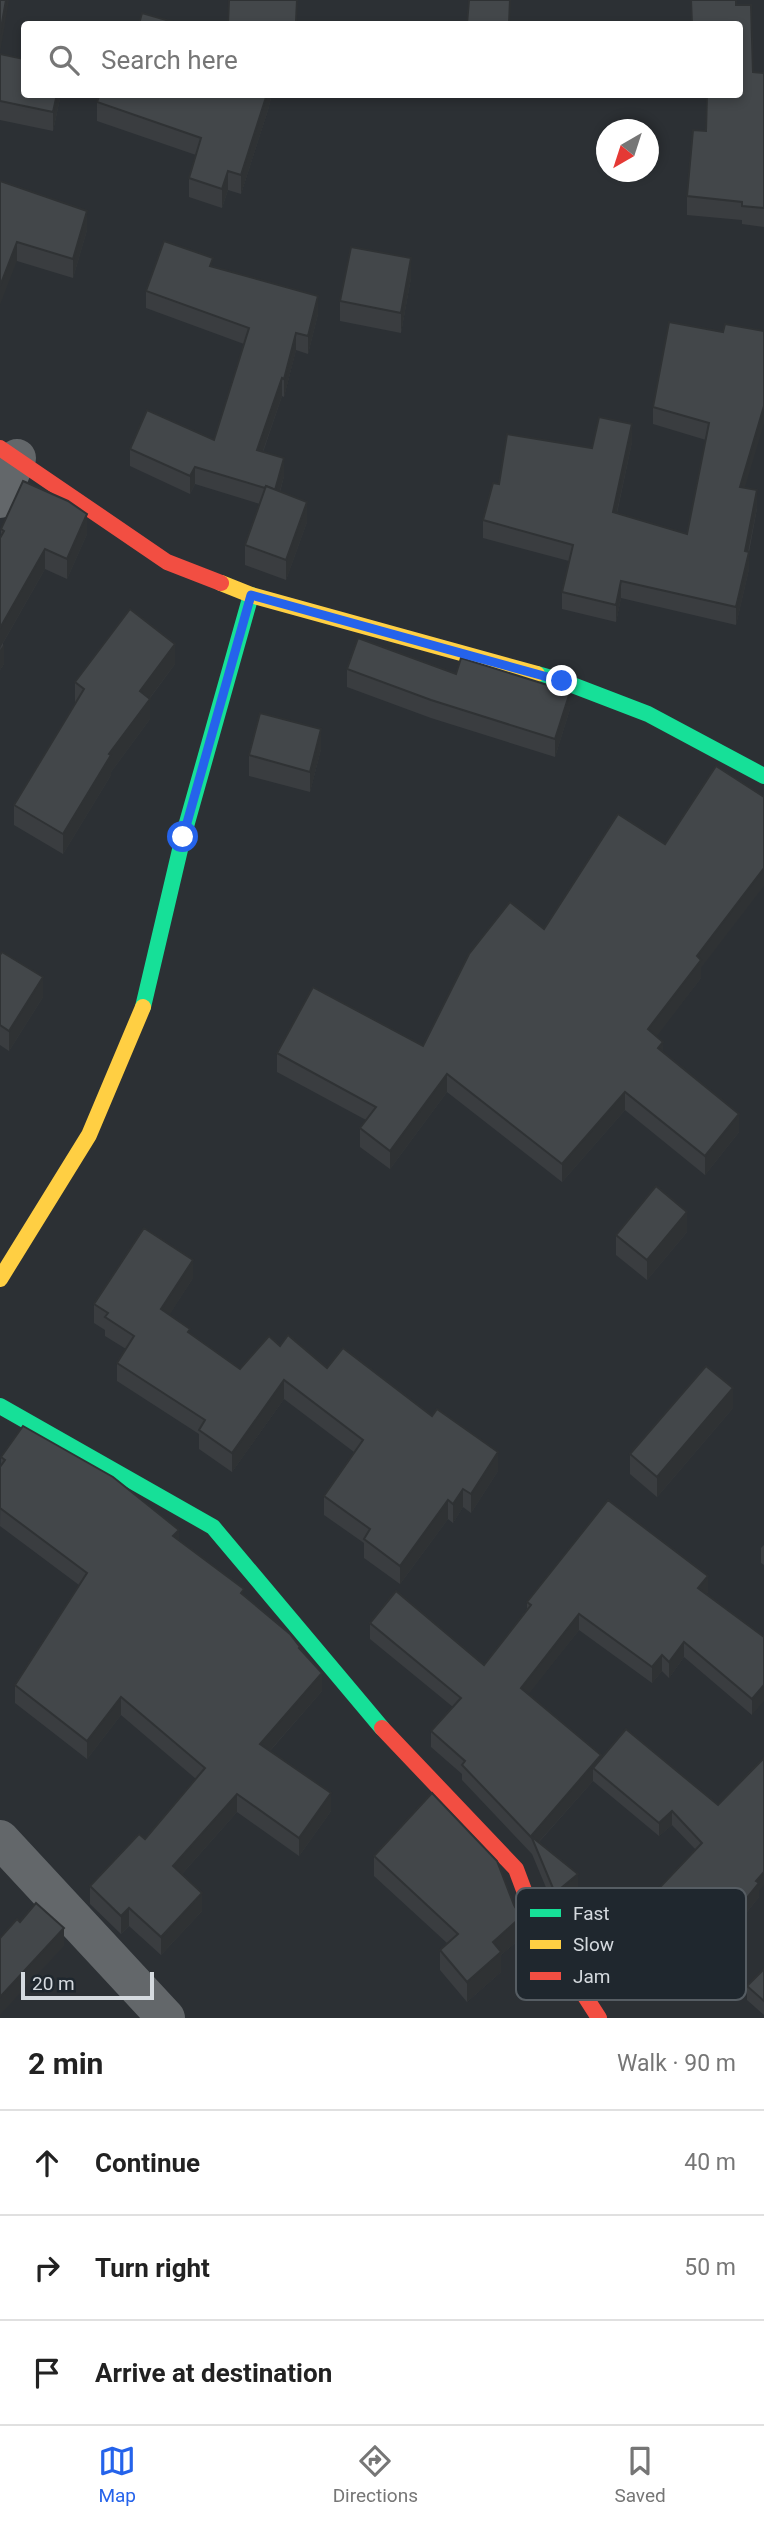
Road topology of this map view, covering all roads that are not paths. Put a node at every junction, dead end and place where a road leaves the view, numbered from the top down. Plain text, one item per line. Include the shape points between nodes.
1 (8, 453) edge
2 (0, 499) edge
3 (251, 595) junction
4 (764, 776) edge
5 (0, 1279) edge
6 (0, 1406) edge
7 (0, 1839) edge
8 (523, 1888) edge
9 (587, 2000) edge
10 (166, 2018) edge
11 (599, 2018) edge

1 - 2 street
1 - 3 street via 167,562
3 - 4 street via 562,681 649,714
3 - 5 street via 183,837 143,1007 89,1135
6 - 8 street via 213,1527 382,1728 516,1869
7 - 10 street
9 - 11 street

